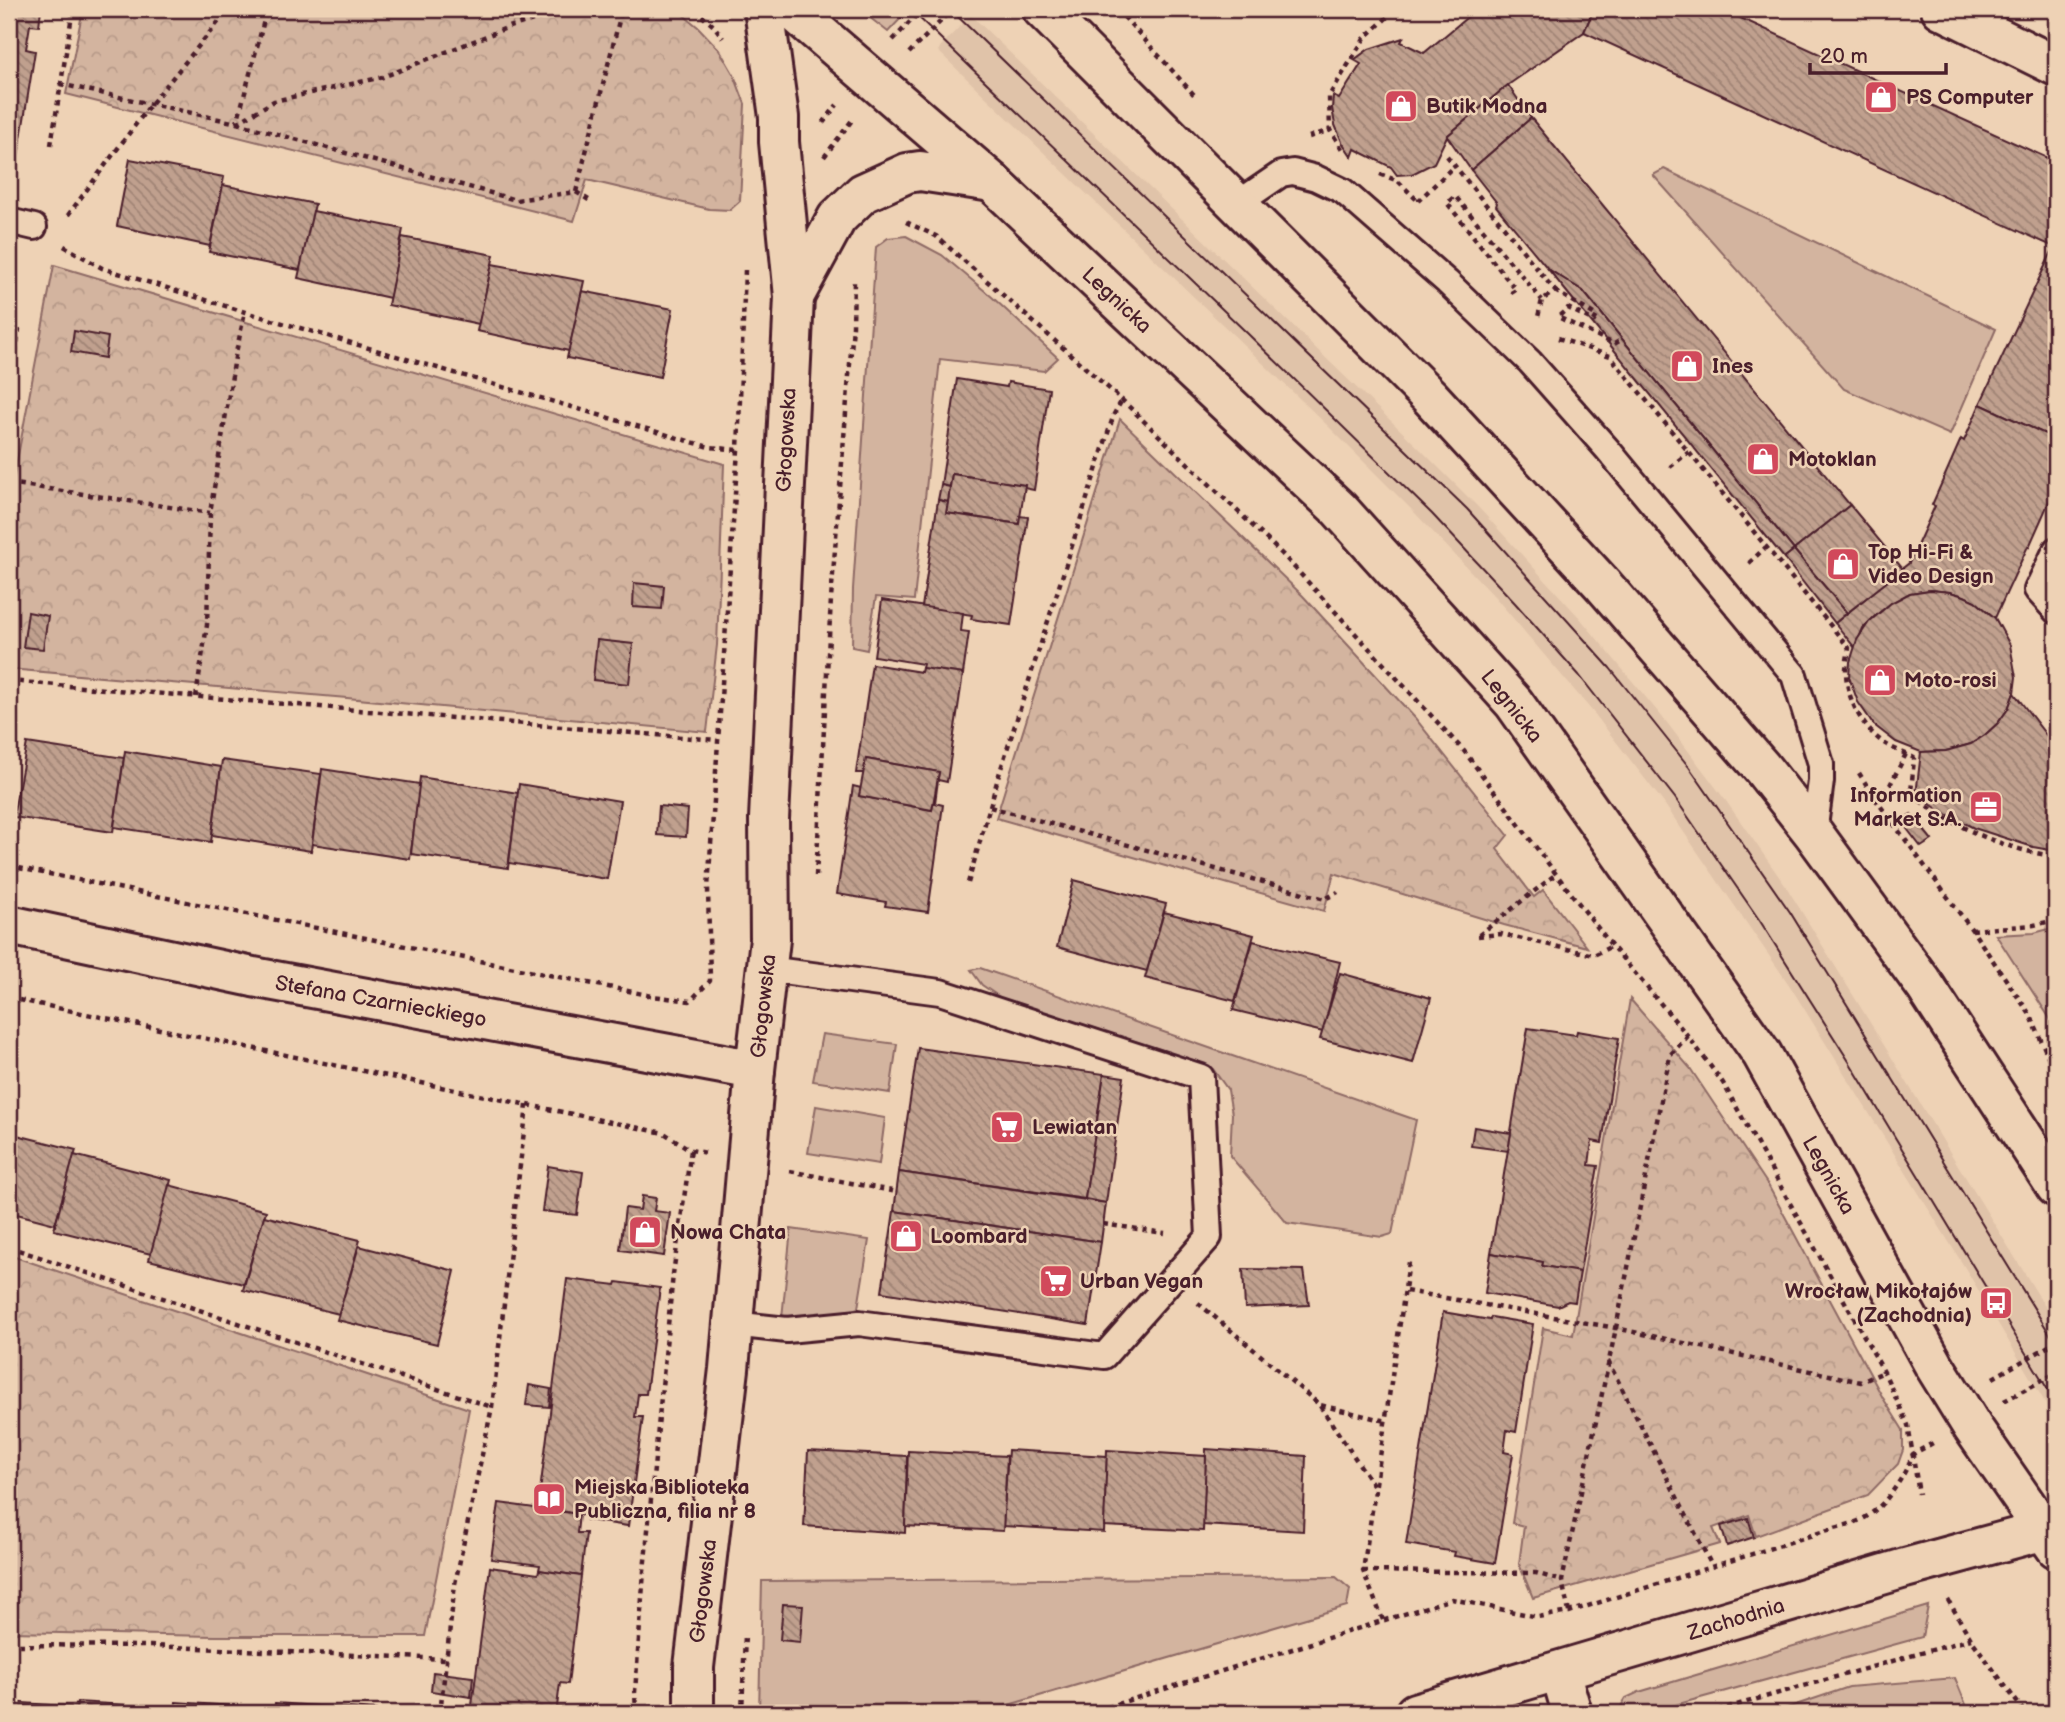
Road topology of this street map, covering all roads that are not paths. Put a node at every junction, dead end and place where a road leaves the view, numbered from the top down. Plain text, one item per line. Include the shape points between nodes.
1 (764, 9) edge
2 (791, 9) edge
3 (1042, 9) edge
4 (1941, 9) edge
5 (2056, 66) edge
6 (992, 182) junction
7 (1237, 204) junction
8 (9, 221) edge
9 (34, 227) dead end
10 (794, 297) junction
11 (2056, 550) edge
12 (2056, 611) edge
13 (1814, 834) junction
14 (9, 925) edge
15 (767, 969) junction
16 (755, 1070) junction
17 (2056, 1187) edge
18 (733, 1324) junction
19 (2052, 1535) edge
20 (1560, 1671) junction
21 (694, 1713) edge
22 (1415, 1713) edge
23 (1572, 1713) edge

1 - 10 street, Głogowska via 779,117
2 - 6 street, Legnicka
3 - 7 street
4 - 5 street
6 - 10 street, Głogowska via 907,173 863,193 837,218
6 - 19 street, Legnicka via 1339,509 1514,703 1762,1054 1934,1366 1973,1428
7 - 13 street via 1430,397 1604,586
7 - 13 lane via 1281,174 1293,172 1343,191 1530,362 1794,675 1821,764
8 - 9 lane
10 - 15 street, Głogowska via 770,805
11 - 12 lane via 2037,590
13 - 17 street via 1925,986
14 - 16 street, Stefana Czarnieckiego via 253,977
15 - 16 street, Głogowska
15 - 18 lane via 940,992 1201,1077 1209,1237 1104,1356 859,1323 787,1330
16 - 18 street, Głogowska
18 - 21 street, Głogowska via 695,1667
19 - 20 street, Zachodnia via 1905,1569
20 - 22 street, Zachodnia
20 - 23 street

